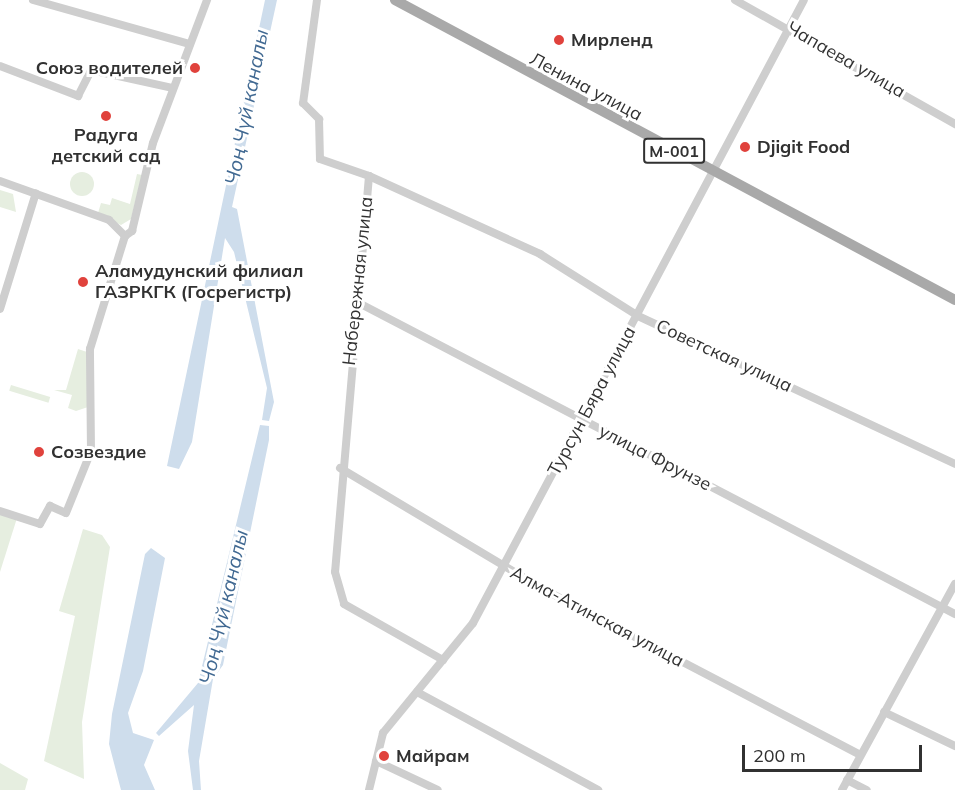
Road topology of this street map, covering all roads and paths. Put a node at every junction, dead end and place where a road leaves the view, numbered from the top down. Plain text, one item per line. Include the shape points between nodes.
1 (33, 0) edge
2 (207, 0) edge
3 (317, 0) edge
4 (395, 0) edge
5 (735, 0) edge
6 (804, 0) edge
7 (789, 27) junction
8 (190, 44) junction
9 (0, 66) edge
10 (172, 88) junction
11 (955, 124) edge
12 (713, 172) junction
13 (369, 176) junction
14 (0, 181) edge
15 (36, 193) junction
16 (129, 233) junction
17 (955, 300) edge
18 (355, 301) junction
19 (0, 309) edge
20 (638, 316) junction
21 (584, 421) junction
22 (955, 464) edge
23 (340, 468) junction
24 (0, 511) edge
25 (504, 567) junction
26 (955, 584) edge
27 (942, 608) junction
28 (955, 614) edge
29 (443, 660) junction
30 (417, 692) junction
31 (884, 712) junction
32 (955, 746) edge
33 (860, 755) junction
34 (376, 761) junction
35 (847, 780) junction
36 (369, 790) edge
37 (438, 790) edge
38 (598, 790) edge
39 (842, 790) edge
40 (867, 790) edge

1 - 8 street
2 - 8 street
3 - 13 street, Набережная улица via 303,103 319,119 320,159
4 - 12 main road, Ленина улица / М-001
5 - 7 street, Чапаева улица
6 - 7 street, Турсун Бяра улица
7 - 11 street, Чапаева улица
7 - 12 street, Турсун Бяра улица
8 - 10 street
9 - 10 street via 78,96 91,70
10 - 16 street
12 - 17 main road, Ленина улица / М-001
12 - 20 street, Турсун Бяра улица
13 - 18 street, Набережная улица
13 - 20 street, Советская улица via 540,254
14 - 15 street
15 - 16 street via 109,220
15 - 19 street
16 - 24 street via 90,349 92,451 66,513 50,506 40,524
18 - 21 street, улица Фрунзе
18 - 23 street, Набережная улица
20 - 21 street, Турсун Бяра улица
20 - 22 street, Советская улица
21 - 25 street, Турсун Бяра улица
21 - 27 street, улица Фрунзе
23 - 25 street, Алма-Атинская улица
23 - 29 street, Набережная улица via 335,572 344,604
25 - 29 street, Турсун Бяра улица via 473,623
25 - 33 street, Алма-Атинская улица
26 - 27 street
27 - 28 street, улица Фрунзе
27 - 31 street
29 - 30 street, Турсун Бяра улица
30 - 34 street, Турсун Бяра улица via 383,733
30 - 38 street
31 - 32 street
31 - 33 street
33 - 35 street
34 - 36 street, Турсун Бяра улица
34 - 37 street
35 - 39 street
35 - 40 street

